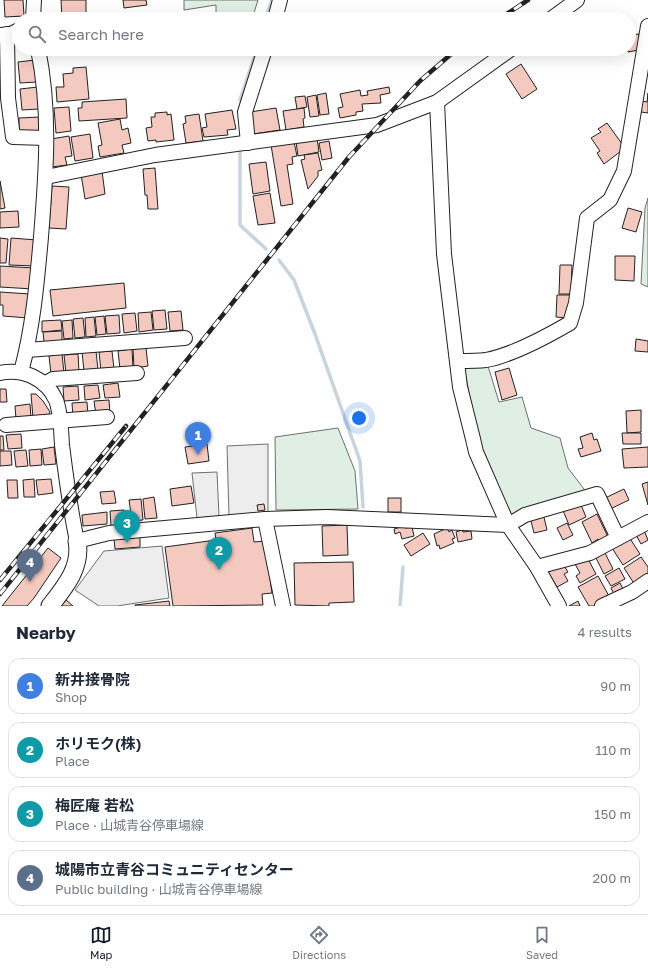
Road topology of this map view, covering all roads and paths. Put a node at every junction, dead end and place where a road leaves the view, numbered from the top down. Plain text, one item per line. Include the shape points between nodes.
1 (34, 0) edge
2 (280, 0) edge
3 (577, 0) edge
4 (33, 12) edge
5 (276, 12) edge
6 (561, 12) edge
7 (648, 26) edge
8 (9, 33) edge
9 (39, 56) edge
10 (263, 56) edge
11 (501, 56) edge
12 (437, 102) junction
13 (46, 138) junction
14 (248, 143) junction
15 (46, 177) junction
16 (184, 338) dead end
17 (27, 350) junction
18 (458, 361) junction
19 (21, 372) junction
20 (0, 373) edge
21 (137, 373) dead end
22 (44, 384) junction
23 (107, 418) dead end
24 (59, 420) junction
25 (6, 425) dead end
26 (265, 519) junction
27 (648, 522) edge
28 (508, 525) junction
29 (618, 538) junction
30 (77, 542) junction
31 (537, 567) junction
32 (648, 581) edge
33 (50, 606) edge
34 (282, 606) edge
35 (559, 606) edge
36 (602, 606) edge

1 - 4 street
2 - 5 street
3 - 6 street
7 - 18 street via 624,171 610,200 587,218 576,303 570,323 508,353 487,360
8 - 13 street via 8,98 13,137
9 - 13 street via 46,103
10 - 14 street via 245,112
11 - 12 street
12 - 14 street via 378,125
12 - 18 street via 444,254
13 - 15 street
14 - 15 street via 155,155
15 - 17 street via 37,283
16 - 17 street
17 - 19 street
18 - 28 street via 460,387 476,452
19 - 20 street
19 - 22 street via 39,379
21 - 22 street via 53,379
22 - 24 street via 56,400
23 - 24 street
24 - 25 street
24 - 30 street
26 - 28 street via 327,518
26 - 30 street via 109,533
26 - 34 street
27 - 29 street
28 - 29 street via 525,515 597,494
28 - 31 street
29 - 31 street via 590,553
30 - 33 main road via 80,552 77,566
31 - 35 street
32 - 36 street via 632,592

